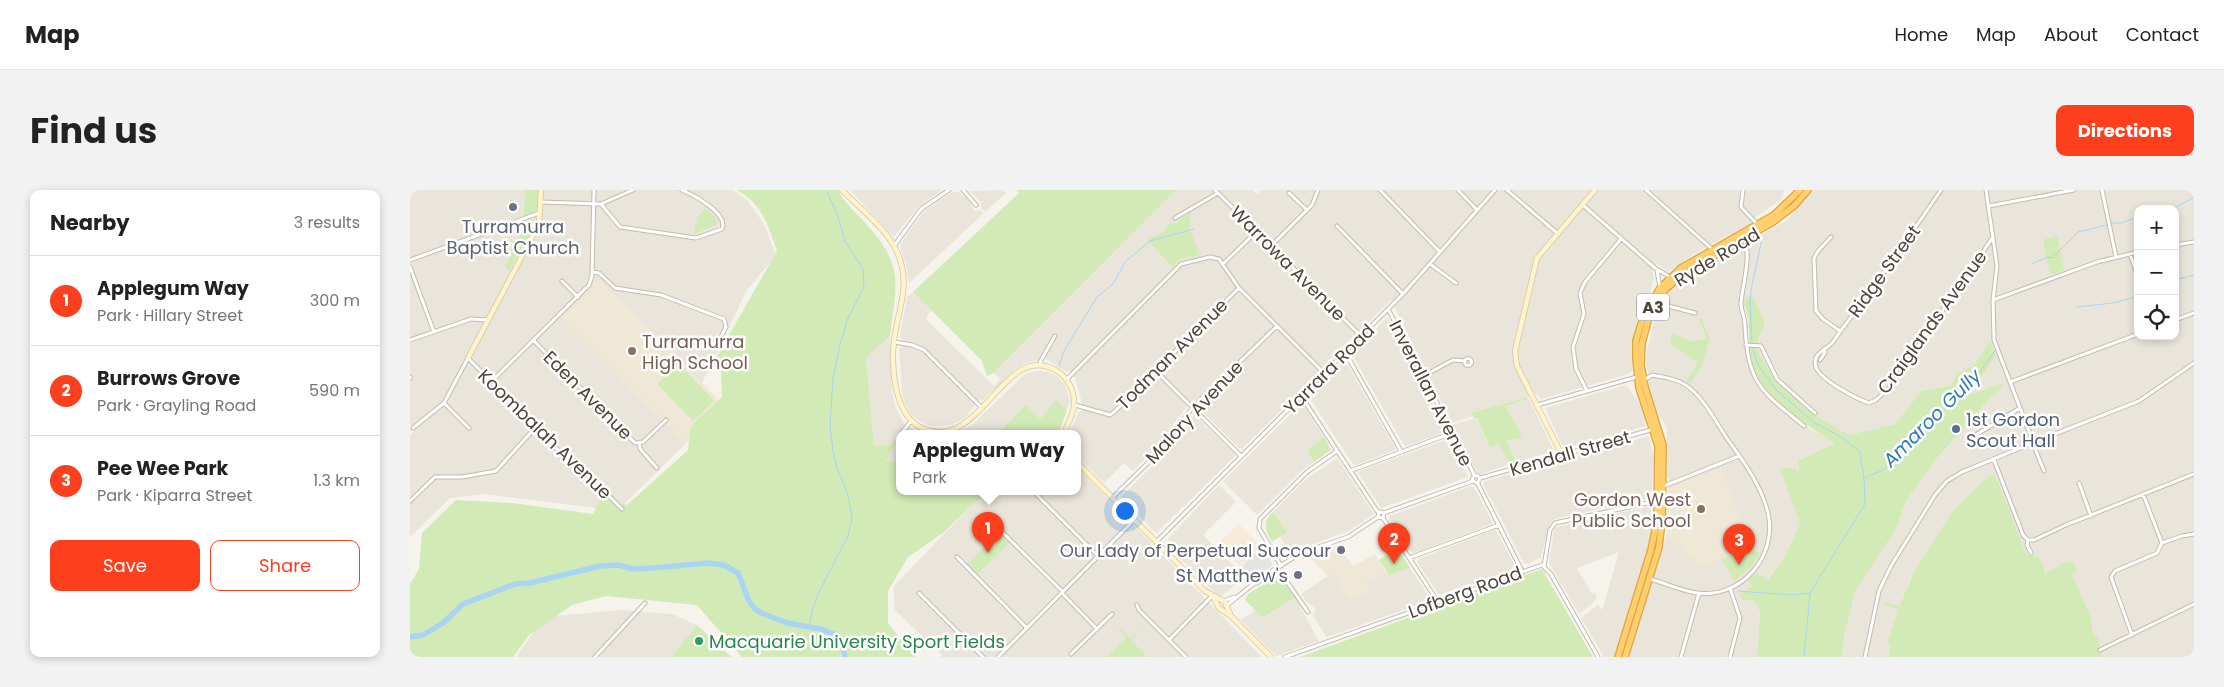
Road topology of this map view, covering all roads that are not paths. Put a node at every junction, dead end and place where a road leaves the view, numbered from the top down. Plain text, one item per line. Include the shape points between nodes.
1 (540, 190) edge
2 (594, 190) edge
3 (633, 190) edge
4 (682, 190) edge
5 (842, 190) edge
6 (950, 190) edge
7 (963, 190) edge
8 (1318, 190) edge
9 (1380, 190) edge
10 (1458, 190) edge
11 (1495, 190) edge
12 (1507, 190) edge
13 (1595, 190) edge
14 (1646, 190) edge
15 (1743, 190) edge
16 (1800, 190) edge
17 (1808, 190) edge
18 (1941, 190) edge
19 (1986, 190) edge
20 (2074, 190) edge
21 (2102, 190) edge
22 (1216, 192) edge
23 (1289, 193) dead end
24 (540, 202) junction
25 (593, 204) junction
26 (601, 204) junction
27 (976, 205) dead end
28 (1583, 205) junction
29 (1988, 206) junction
30 (1307, 210) junction
31 (1477, 210) junction
32 (540, 213) junction
33 (1175, 218) dead end
34 (1757, 225) junction
35 (1338, 226) dead end
36 (1256, 232) junction
37 (1556, 233) junction
38 (1744, 236) junction
39 (1831, 237) dead end
40 (1993, 237) junction
41 (1621, 239) junction
42 (2194, 242) edge
43 (2179, 244) edge
44 (894, 246) junction
45 (1271, 246) junction
46 (1440, 252) junction
47 (1714, 252) junction
48 (2134, 253) edge
49 (2130, 254) junction
50 (2116, 257) junction
51 (411, 258) edge
52 (1223, 264) junction
53 (1430, 264) junction
54 (2134, 265) edge
55 (410, 267) edge
56 (1655, 268) junction
57 (592, 272) junction
58 (1670, 277) junction
59 (562, 282) dead end
60 (1456, 282) dead end
61 (1239, 288) junction
62 (1660, 288) junction
63 (1403, 294) junction
64 (578, 297) junction
65 (1992, 300) junction
66 (1656, 303) junction
67 (1388, 309) junction
68 (1695, 313) dead end
69 (2194, 313) edge
70 (2179, 319) edge
71 (488, 320) junction
72 (1277, 326) junction
73 (1840, 331) junction
74 (434, 332) junction
75 (1055, 336) dead end
76 (2134, 336) edge
77 (1361, 337) junction
78 (410, 340) edge
79 (533, 340) junction
80 (894, 342) junction
81 (1746, 345) junction
82 (694, 347) dead end
83 (1824, 349) junction
84 (1345, 352) junction
85 (468, 358) junction
86 (1820, 360) dead end
87 (1465, 361) dead end
88 (2194, 362) edge
89 (1040, 365) junction
90 (1156, 371) junction
91 (1818, 372) joint
92 (1324, 373) junction
93 (1422, 376) junction
94 (1637, 377) junction
95 (1067, 379) junction
96 (1643, 380) junction
97 (490, 382) junction
98 (2010, 382) junction
99 (1587, 391) junction
100 (1301, 396) junction
101 (444, 403) junction
102 (1074, 405) junction
103 (1537, 405) junction
104 (1193, 407) junction
105 (982, 408) junction
106 (2020, 408) junction
107 (1815, 413) dead end
108 (666, 420) dead end
109 (912, 421) junction
110 (1804, 426) dead end
111 (413, 428) dead end
112 (469, 428) dead end
113 (535, 428) junction
114 (1656, 429) junction
115 (904, 430) edge
116 (927, 430) edge
117 (950, 430) edge
118 (1065, 430) edge
119 (1452, 432) junction
120 (1974, 436) dead end
121 (2032, 439) junction
122 (2037, 441) junction
123 (639, 444) junction
124 (2030, 444) junction
125 (2034, 446) junction
126 (1337, 451) junction
127 (1401, 452) junction
128 (1562, 455) junction
129 (1241, 456) junction
130 (1739, 456) junction
131 (1994, 460) junction
132 (1081, 466) edge
133 (657, 468) dead end
134 (1350, 471) junction
135 (2044, 471) dead end
136 (2194, 474) edge
137 (1475, 476) junction
138 (1480, 478) junction
139 (1473, 481) junction
140 (1478, 482) junction
141 (2079, 483) dead end
142 (1664, 486) junction
143 (2143, 494) junction
144 (1037, 495) edge
145 (1112, 498) junction
146 (410, 501) edge
147 (1657, 501) junction
148 (622, 509) dead end
149 (1384, 513) junction
150 (1379, 515) junction
151 (2091, 516) junction
152 (1383, 518) junction
153 (1134, 520) junction
154 (992, 522) dead end
155 (1499, 525) junction
156 (2194, 534) edge
157 (2028, 540) junction
158 (1156, 542) junction
159 (2162, 543) junction
160 (2031, 553) dead end
161 (1098, 556) junction
162 (957, 557) dead end
163 (1409, 558) junction
164 (1544, 566) junction
165 (1279, 568) junction
166 (1522, 571) junction
167 (1646, 577) junction
168 (1730, 588) junction
169 (1062, 592) junction
170 (919, 593) dead end
171 (1699, 593) junction
172 (1212, 597) junction
173 (1438, 602) junction
174 (645, 603) dead end
175 (1224, 604) junction
176 (2194, 604) edge
177 (1137, 605) dead end
178 (1219, 607) junction
179 (1308, 612) dead end
180 (1112, 614) dead end
181 (1231, 616) junction
182 (1026, 628) junction
183 (1097, 629) junction
184 (2132, 635) junction
185 (1169, 640) junction
186 (2100, 650) dead end
187 (1071, 654) dead end
188 (595, 657) edge
189 (983, 657) edge
190 (998, 657) edge
191 (1186, 657) edge
192 (1272, 657) edge
193 (1285, 657) edge
194 (1598, 657) edge
195 (1618, 657) edge
196 (1626, 657) edge
197 (1680, 657) edge
198 (1730, 657) edge
199 (1865, 657) edge

1 - 24 main road
2 - 25 street
3 - 26 street
4 - 26 street via 696,196 722,217 722,229 696,238 620,226
5 - 44 main road
6 - 44 street via 921,209
7 - 27 street
8 - 30 street
9 - 46 street
10 - 31 street
11 - 31 street, Yarrara Road
12 - 37 street
13 - 28 main road
14 - 47 street
15 - 34 street via 1741,207
16 - 34 highway, Ryde Road / A3 via 1781,209
17 - 38 highway, Ryde Road / A3 via 1785,214
18 - 73 street, Ridge Street
19 - 29 street
20 - 29 street
21 - 50 street
22 - 33 street
22 - 36 street, Warrowa Avenue
23 - 30 street
24 - 25 street
24 - 32 main road
25 - 26 street
25 - 57 street
28 - 37 main road
28 - 41 street
29 - 40 street
30 - 45 street
31 - 46 street, Yarrara Road
32 - 51 street
32 - 71 main road via 539,224
34 - 38 highway, Ryde Road / A3
35 - 63 street
36 - 45 street, Warrowa Avenue
36 - 52 street
37 - 103 main road via 1536,262 1515,351 1515,363
38 - 47 highway, Ryde Road / A3
38 - 81 street via 1748,248 1741,305
39 - 73 street via 1814,258 1816,311
40 - 65 street via 1998,271
40 - 91 street, Craiglands Avenue via 1890,387 1876,400 1868,403 1860,400
41 - 56 street
41 - 99 street via 1585,282 1580,293 1584,314 1573,347 1576,368
42 - 43 street
44 - 80 main road via 902,263 904,280
45 - 77 street, Warrowa Avenue
46 - 53 street, Yarrara Road
47 - 58 highway, Ryde Road / A3 via 1687,263
47 - 66 highway, Ryde Road / A3 via 1681,275
48 - 49 street
49 - 50 street
49 - 54 street
50 - 65 street
52 - 61 street
52 - 95 street via 1213,256 1181,264
53 - 60 street
53 - 63 street, Yarrara Road
55 - 74 street
56 - 58 street
56 - 62 street
57 - 64 street via 590,285
57 - 82 street via 599,273 615,288 661,295 724,319 726,327 718,343
58 - 62 highway, Ryde Road / A3
59 - 64 street
61 - 72 street
61 - 90 street, Todman Avenue
62 - 94 highway, Ryde Road / A3 via 1644,314 1638,333 1635,350
63 - 67 street, Yarrara Road
64 - 79 street
65 - 98 street via 1994,340
66 - 68 street
66 - 96 highway, Ryde Road / A3 via 1642,343
67 - 77 street, Yarrara Road
67 - 93 street, Inverallan Avenue
69 - 70 street
71 - 74 street via 471,319
71 - 85 main road
72 - 92 street
72 - 104 street, Malory Avenue
73 - 83 street, Ridge Street
74 - 78 street
75 - 89 street
76 - 98 street
77 - 84 street, Yarrara Road
79 - 97 street
79 - 123 street, Eden Avenue
80 - 105 street via 924,350
80 - 109 main road via 898,400
81 - 107 street via 1760,346 1777,379
81 - 110 street via 1756,380 1770,398
83 - 86 street, Ridge Street
83 - 91 street, Ridge Street via 1816,357
84 - 92 street, Yarrara Road
84 - 127 street
85 - 97 street, Koombalah Avenue
85 - 101 street
87 - 93 street via 1453,360
88 - 122 street via 2139,401
89 - 95 main road via 1056,370
89 - 105 main road via 1024,369
90 - 102 street, Todman Avenue via 1112,414
90 - 104 street
92 - 100 street, Yarrara Road
93 - 119 street, Inverallan Avenue
94 - 99 street
94 - 114 highway, Ryde Road / A3
95 - 102 main road via 1073,391
96 - 114 highway, Ryde Road / A3
96 - 130 street via 1652,375 1678,380 1695,391
97 - 113 street, Koombalah Avenue
98 - 106 street
99 - 103 street
100 - 126 street
100 - 129 street, Yarrara Road
101 - 111 street
101 - 112 street
102 - 118 main road
103 - 128 main road
104 - 129 street
104 - 145 street, Malory Avenue via 1156,455
105 - 117 main road via 962,425
106 - 120 street
106 - 121 street
108 - 123 street, Eden Avenue
109 - 115 street
109 - 116 main road
113 - 146 street via 496,471 462,477 435,477
113 - 148 street, Koombalah Avenue
114 - 128 street, Kendall Street
114 - 142 highway, Ryde Road / A3 via 1664,450
114 - 147 highway, Ryde Road / A3
119 - 127 street
119 - 137 street, Inverallan Avenue
121 - 122 street
121 - 124 street
122 - 125 street
123 - 133 street
124 - 125 street
124 - 131 street
125 - 135 street
126 - 134 street
126 - 165 street via 1307,472 1260,519 1259,528
127 - 134 street
128 - 138 street, Kendall Street
129 - 158 street, Yarrara Road
130 - 142 street
130 - 168 street via 1756,480 1768,511 1770,529 1768,546 1761,562 1745,579
131 - 157 street via 2023,535
131 - 199 street via 1953,476 1935,494 1879,591
132 - 145 main road
134 - 150 street
136 - 143 street
137 - 138 street
137 - 139 street
138 - 140 street
139 - 140 street
139 - 149 street
140 - 155 street, Inverallan Avenue
141 - 151 street
142 - 167 highway, Ryde Road / A3 via 1661,535
143 - 151 street
143 - 159 street
144 - 161 street
145 - 153 main road
147 - 164 street via 1556,523 1550,530
147 - 167 highway, Ryde Road / A3
149 - 150 street
149 - 152 street
150 - 152 street
150 - 165 street via 1348,537 1301,553
151 - 157 street
152 - 163 street
153 - 158 main road
153 - 161 street
154 - 169 street
155 - 163 street
155 - 166 street, Inverallan Avenue
156 - 159 street
157 - 160 street
158 - 172 main road
159 - 184 street via 2157,553 2115,571 2111,576
161 - 169 street
162 - 182 street
163 - 173 street
164 - 166 street, Lofberg Road
164 - 194 street, Lofberg Road
165 - 175 street
165 - 179 street
166 - 173 street, Lofberg Road
167 - 171 street
167 - 195 highway, Ryde Road / A3
167 - 196 highway, Ryde Road / A3
168 - 171 street
168 - 198 street via 1740,618
169 - 182 street
169 - 183 street
170 - 189 street
171 - 197 street
172 - 175 main road
172 - 178 main road
172 - 185 street
173 - 193 street, Lofberg Road
174 - 188 street
175 - 178 main road
175 - 181 main road
176 - 184 street
177 - 185 street
178 - 181 main road
180 - 183 street
181 - 192 main road
182 - 190 street
183 - 187 street
184 - 186 street
185 - 191 street

